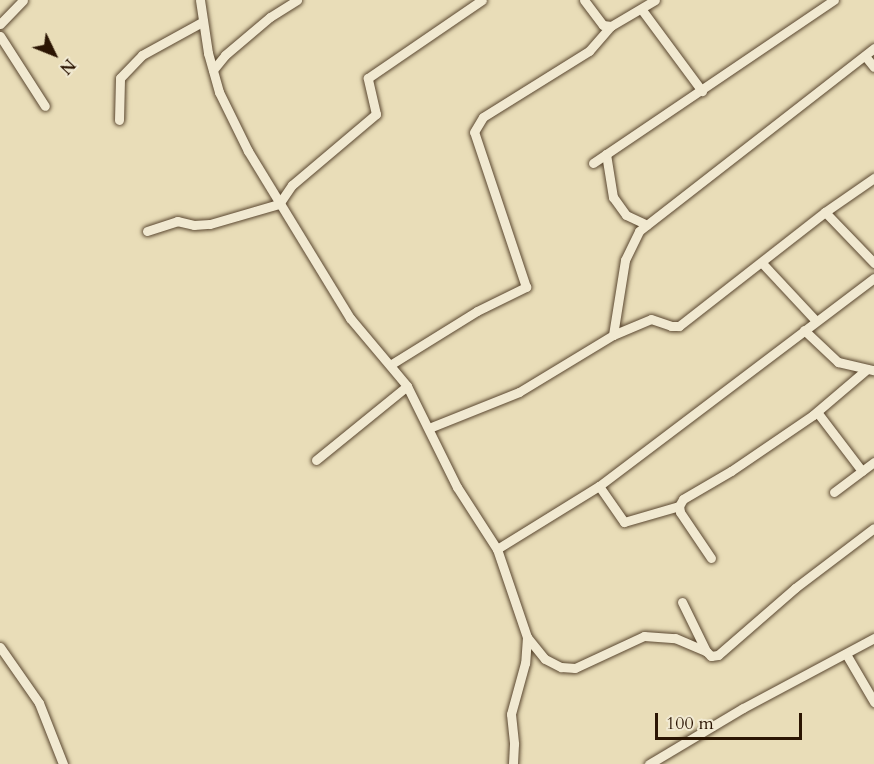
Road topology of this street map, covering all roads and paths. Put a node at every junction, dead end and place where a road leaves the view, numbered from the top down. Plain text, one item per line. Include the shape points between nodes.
1 (23, 0) edge
2 (200, 0) edge
3 (297, 0) edge
4 (482, 0) edge
5 (584, 0) edge
6 (655, 0) edge
7 (829, 2) edge
8 (642, 10) junction
9 (201, 22) junction
10 (0, 24) edge
11 (611, 26) junction
12 (0, 36) edge
13 (874, 48) edge
14 (865, 56) junction
15 (874, 67) edge
16 (213, 70) junction
17 (702, 91) junction
18 (45, 106) dead end
19 (119, 120) dead end
20 (606, 154) junction
21 (593, 163) dead end
22 (874, 178) edge
23 (279, 204) junction
24 (825, 212) junction
25 (647, 225) junction
26 (147, 231) dead end
27 (762, 263) junction
28 (874, 263) edge
29 (874, 279) edge
30 (816, 321) junction
31 (804, 330) junction
32 (613, 335) junction
33 (390, 365) junction
34 (871, 370) edge
35 (407, 386) junction
36 (817, 412) junction
37 (429, 428) junction
38 (316, 460) dead end
39 (874, 462) edge
40 (862, 471) junction
41 (598, 486) junction
42 (834, 492) dead end
43 (679, 506) junction
44 (874, 528) edge
45 (497, 549) junction
46 (711, 558) dead end
47 (682, 602) dead end
48 (527, 637) junction
49 (874, 638) edge
50 (0, 647) edge
51 (706, 651) junction
52 (846, 654) junction
53 (874, 702) edge
54 (63, 764) edge
55 (513, 764) edge
56 (649, 764) edge

1 - 10 street
2 - 9 street
3 - 16 street via 270,17
4 - 23 street via 368,78 376,114 292,185
5 - 11 street via 603,25
6 - 8 street
7 - 17 street
8 - 11 street
8 - 17 street
9 - 16 street
9 - 19 street via 142,55 120,78
11 - 33 street via 589,51 483,117 474,132 526,287 477,311
12 - 18 street
13 - 14 street
14 - 15 street
14 - 25 street
16 - 23 street via 219,92 248,151
17 - 20 street
20 - 21 street
20 - 25 street via 613,197 626,215
22 - 24 street
23 - 26 street via 210,224 177,221
23 - 33 street via 350,318
24 - 27 street
24 - 28 street
25 - 32 street via 639,231 625,260
27 - 30 street
27 - 32 street via 679,326 651,319
29 - 30 street
30 - 31 street
31 - 34 street via 838,362
31 - 41 street
32 - 37 street via 519,392
33 - 35 street
34 - 36 street
35 - 37 street
35 - 38 street
36 - 40 street
36 - 43 street via 683,499
37 - 45 street via 457,487
39 - 40 street
40 - 42 street
41 - 43 street via 624,522
41 - 45 street
43 - 46 street
44 - 51 street via 795,588 718,655 711,656
45 - 48 street
47 - 51 street
48 - 51 street via 545,658 561,667 574,668 644,636 675,638
48 - 55 street via 525,663 511,714
49 - 52 street
50 - 54 street via 39,703
52 - 53 street
52 - 56 street via 743,708

